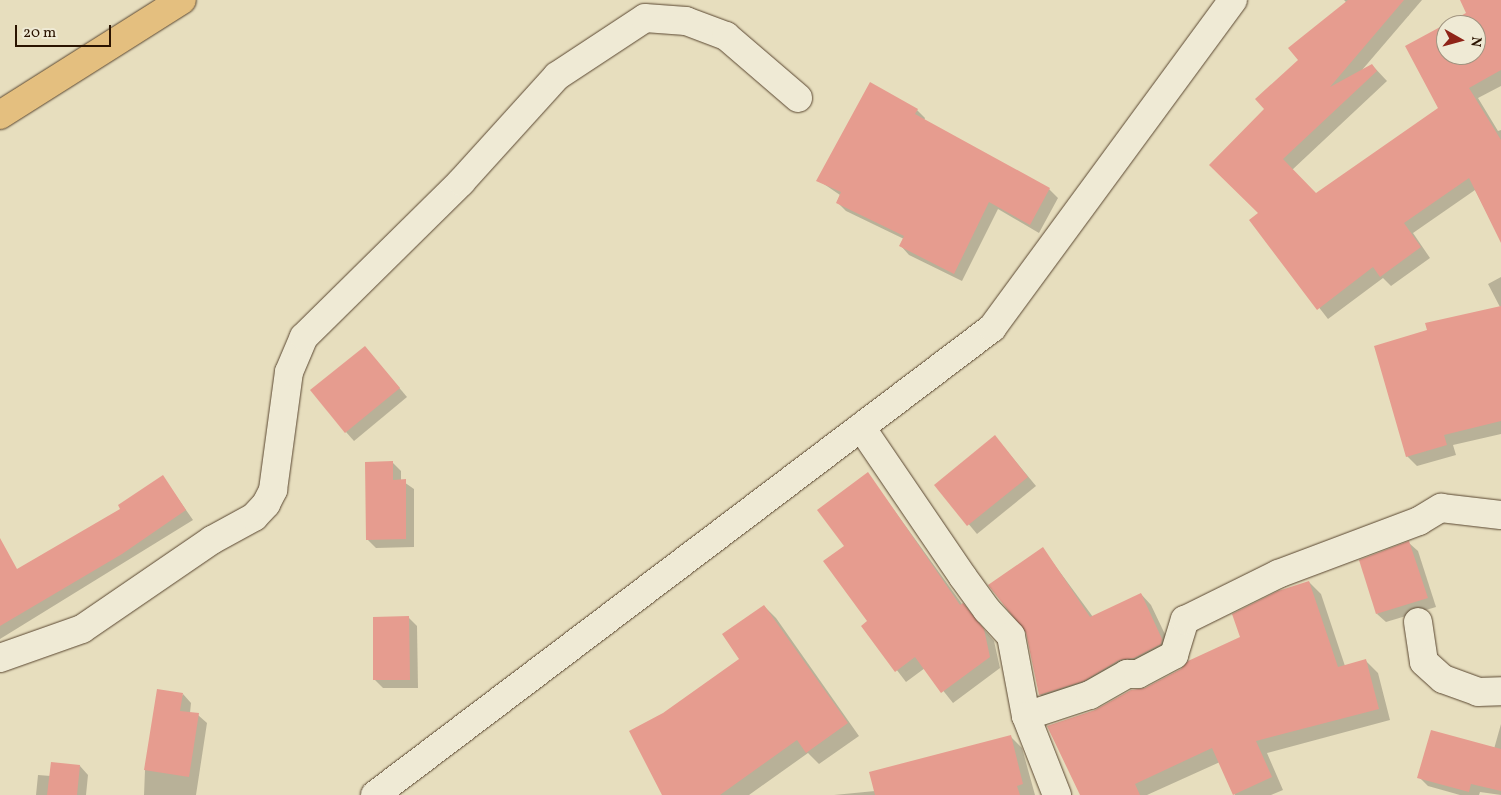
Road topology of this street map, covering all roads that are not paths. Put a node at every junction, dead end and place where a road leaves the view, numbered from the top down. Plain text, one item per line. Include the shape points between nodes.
1 (182, 0) edge
2 (1233, 0) edge
3 (798, 98) dead end
4 (0, 115) edge
5 (861, 427) junction
6 (1501, 515) edge
7 (1418, 622) dead end
8 (0, 658) edge
9 (1501, 691) edge
10 (1026, 716) junction
11 (375, 795) edge
12 (1057, 795) edge

1 - 4 main road
2 - 5 street via 992,328
3 - 8 street via 726,36 686,21 646,18 557,76 461,182 304,337 285,388 272,490 260,510 82,629
5 - 10 street via 967,584 1011,636
5 - 11 street
6 - 10 street via 1441,508 1419,521 1278,574 1185,620 1174,655 1138,674 1127,674 1090,695
7 - 9 street via 1424,662 1444,679 1478,692
10 - 12 street

